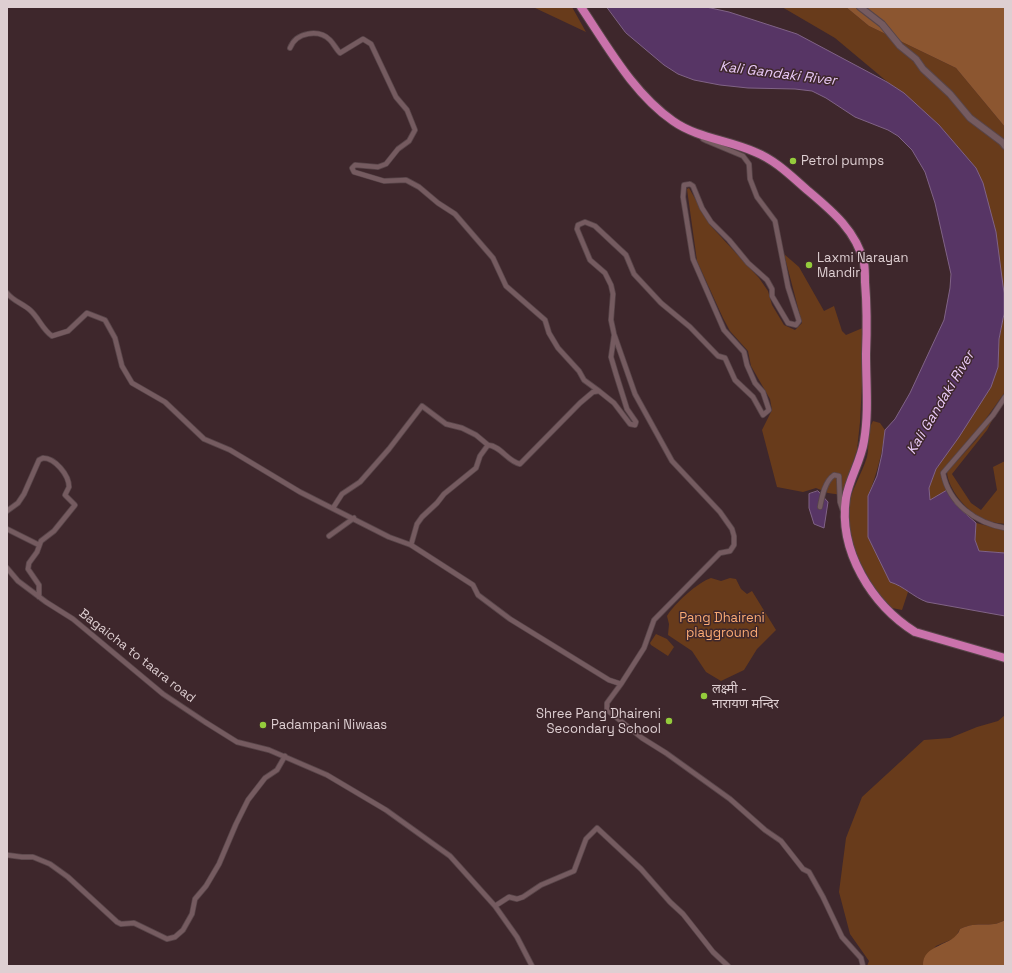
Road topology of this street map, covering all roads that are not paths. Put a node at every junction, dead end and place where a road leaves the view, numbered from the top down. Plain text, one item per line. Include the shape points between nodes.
1 (581, 7) edge
2 (860, 7) edge
3 (290, 48) dead end
4 (705, 136) junction
5 (1005, 146) edge
6 (7, 293) edge
7 (614, 334) junction
8 (599, 390) junction
9 (1005, 397) edge
10 (488, 445) junction
11 (820, 507) dead end
12 (333, 508) junction
13 (7, 511) edge
14 (354, 518) junction
15 (844, 523) junction
16 (1005, 528) edge
17 (7, 529) edge
18 (329, 536) dead end
19 (39, 545) junction
20 (411, 545) junction
21 (7, 568) edge
22 (39, 597) junction
23 (1005, 658) edge
24 (621, 684) junction
25 (285, 756) junction
26 (7, 855) edge
27 (495, 906) junction
28 (532, 966) edge
29 (728, 966) edge
30 (863, 966) edge

1 - 4 highway via 624,71 648,99 673,121
2 - 5 street via 882,24 970,118
3 - 8 street via 295,40 310,33 329,39 340,53 363,39 370,44 396,97 407,110 415,130 409,141 398,149 386,164 378,167 355,164 352,168 354,172 384,181 406,180 455,214 493,258 506,286 545,320 558,348 584,380
4 - 7 street via 703,139 743,156 747,161 757,197 775,220 783,265 799,321 796,325 788,323 772,296 772,289 767,280 748,264 711,222 693,186 684,185 683,197 693,259 724,330 744,352 755,383 765,397 768,413 761,414 753,397 735,380 725,358 718,356 634,274 626,255 595,226 581,223 577,229 590,260 605,273 611,285 611,320
4 - 15 highway via 753,151 769,158 782,168 839,218 854,237 864,264 868,406 864,442 846,497
6 - 12 street via 30,309 44,330 52,336 68,331 84,314 90,313 105,320 115,338 122,366 132,383 165,402 204,439 230,450 300,492
7 - 8 street via 611,357 627,409 636,422 635,425 630,424 614,403
7 - 24 street via 635,394 665,450 687,478 720,512 734,536 734,545 730,551 720,553 654,620 644,648
8 - 10 street via 580,403 520,464 512,461 497,447
9 - 16 street via 993,415 943,473 944,481 959,504 975,518 989,525
10 - 12 street via 476,435 446,424 422,406 396,442 370,471 342,494
10 - 20 street via 480,456 476,468 444,494 422,517 417,524
11 - 15 street via 830,478 838,476
12 - 14 street
13 - 19 street via 18,503 24,494 39,460 48,458 54,461 69,481 65,495 75,505
14 - 18 street
14 - 20 street
15 - 23 highway via 853,558 880,604 905,626 915,632
17 - 19 street
19 - 22 street via 28,569 39,585
20 - 24 street via 473,586 478,595 530,632 609,680
21 - 22 street, Bagaicha to taara road via 18,581
22 - 25 street, Bagaicha to taara road via 73,619 163,694 205,722 237,742
24 - 30 street via 607,703 607,710 642,738 730,799 781,841 802,869 811,876 842,937 861,958
25 - 26 street via 277,770 265,778 248,800 219,864 195,899 186,926 171,938 158,936 134,923 117,922 68,877 40,858
25 - 27 street, Bagaicha to taara road via 327,775 399,819 450,856
27 - 28 street, Bagaicha to taara road via 517,937
27 - 29 street via 509,897 523,897 541,885 574,871 586,839 597,828 641,869

